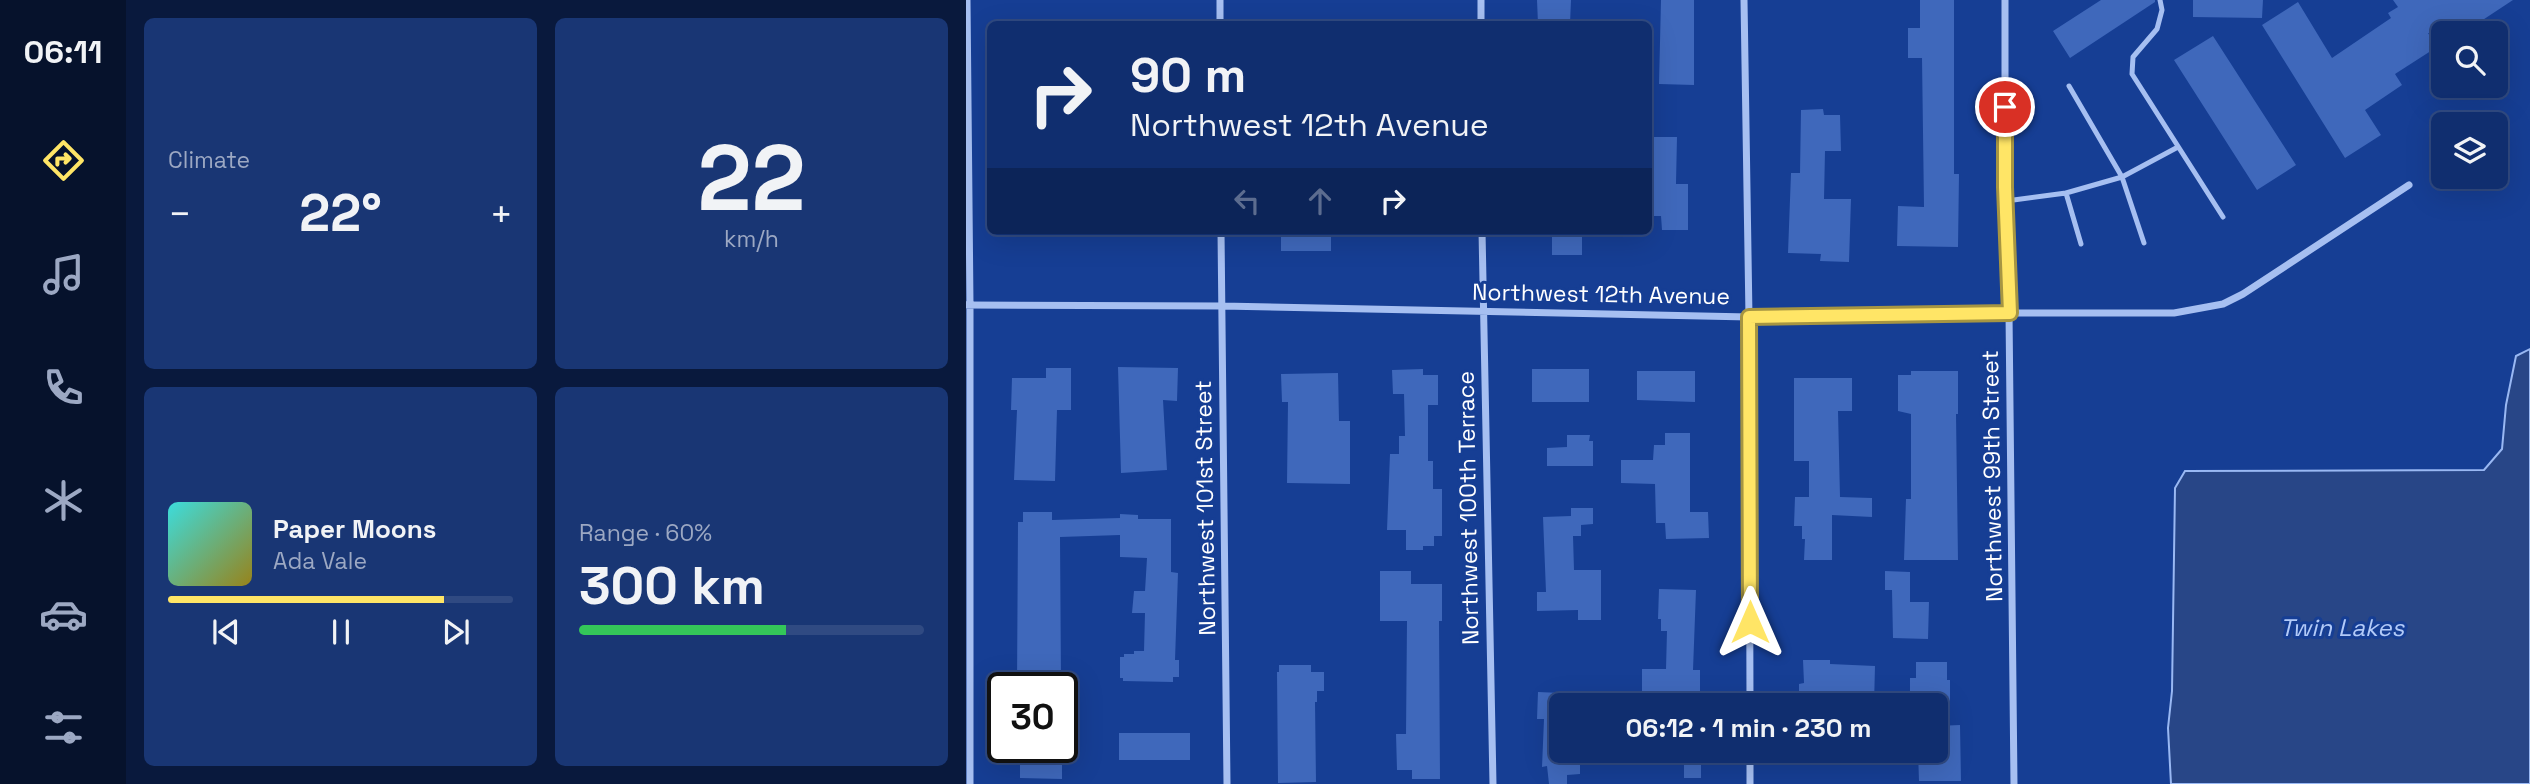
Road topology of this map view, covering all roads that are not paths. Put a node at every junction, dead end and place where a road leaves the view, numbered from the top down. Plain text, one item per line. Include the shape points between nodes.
1 (967, 0) edge
2 (1220, 0) edge
3 (1481, 0) edge
4 (1744, 0) edge
5 (2005, 0) edge
6 (2160, 0) edge
7 (1220, 21) edge
8 (1481, 21) edge
9 (2069, 86) dead end
10 (2178, 147) junction
11 (2122, 177) junction
12 (2409, 185) dead end
13 (2066, 193) junction
14 (2006, 201) junction
15 (2223, 217) dead end
16 (1221, 235) edge
17 (1482, 235) edge
18 (2144, 243) dead end
19 (2081, 244) dead end
20 (968, 305) edge
21 (1222, 306) junction
22 (1483, 311) junction
23 (2010, 313) junction
24 (1749, 317) junction
25 (1750, 693) edge
26 (1750, 763) edge
27 (970, 784) edge
28 (1227, 784) edge
29 (1493, 784) edge
30 (1750, 784) edge
31 (2014, 784) edge

1 - 20 street
2 - 7 street
3 - 8 street
4 - 24 street
5 - 14 street, Northwest 99th Street
6 - 10 lane via 2157,29 2133,57 2133,74
9 - 11 lane
10 - 11 lane
10 - 15 lane
11 - 13 lane
11 - 18 lane
12 - 23 street, Northwest 12th Avenue via 2223,304 2174,313
13 - 14 lane
13 - 19 lane
14 - 23 street, Northwest 99th Street
16 - 21 street, Northwest 101st Street
17 - 22 street, Northwest 100th Terrace
20 - 21 street, Northwest 12th Avenue
20 - 27 street
21 - 22 street, Northwest 12th Avenue
21 - 28 street, Northwest 101st Street
22 - 24 street, Northwest 12th Avenue
22 - 29 street, Northwest 100th Terrace
23 - 24 street, Northwest 12th Avenue
23 - 31 street, Northwest 99th Street
24 - 25 street
26 - 30 street

